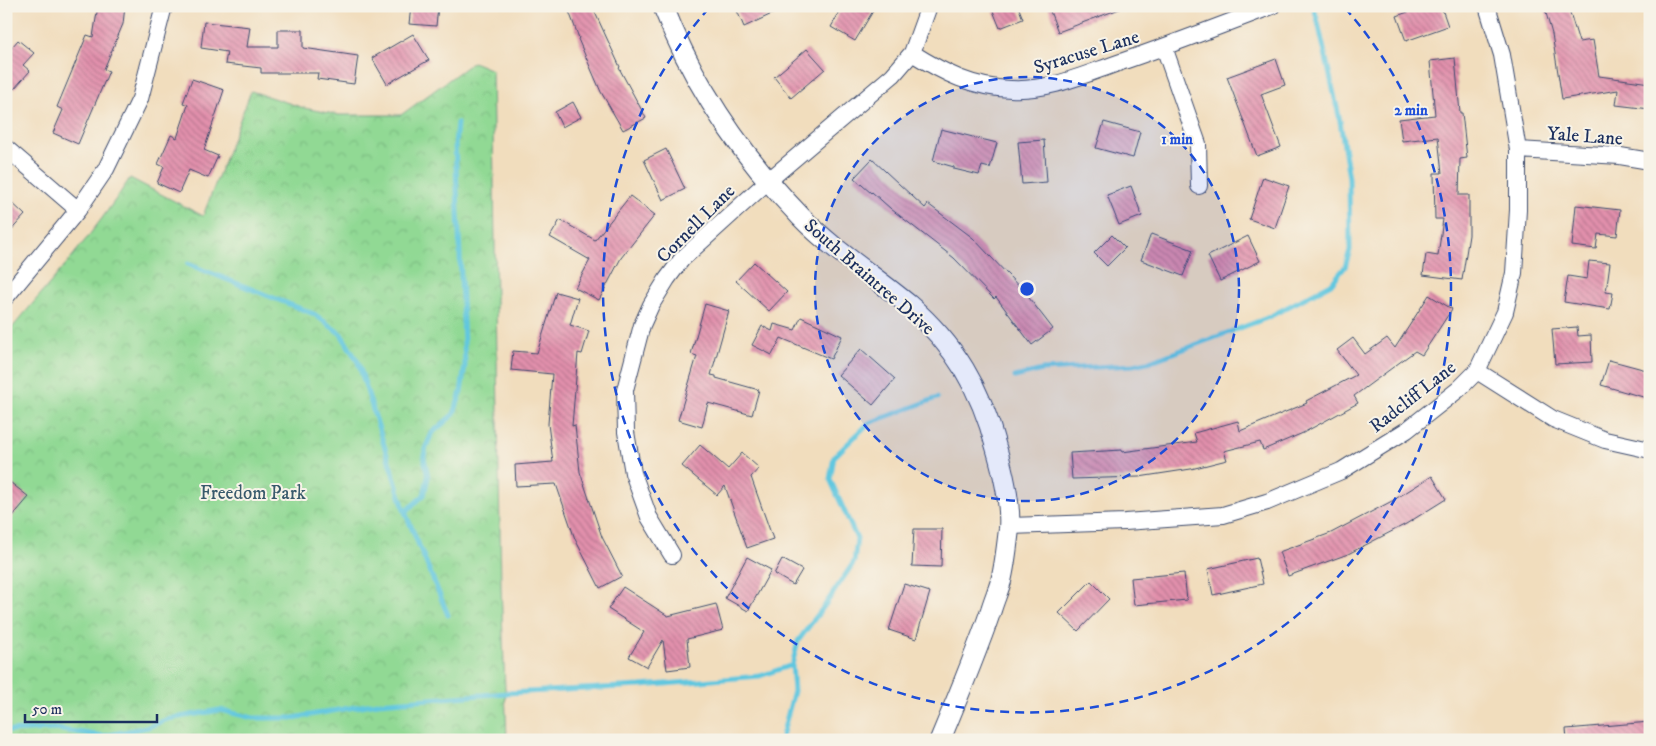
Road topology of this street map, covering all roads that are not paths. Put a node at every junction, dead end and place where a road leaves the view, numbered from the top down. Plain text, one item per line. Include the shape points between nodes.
1 (164, 6) edge
2 (663, 6) edge
3 (930, 6) edge
4 (1272, 6) edge
5 (1487, 6) edge
6 (1164, 47) junction
7 (912, 53) junction
8 (6, 148) edge
9 (1518, 150) junction
10 (1650, 161) edge
11 (768, 180) junction
12 (1199, 186) dead end
13 (78, 210) junction
14 (6, 297) edge
15 (1477, 371) junction
16 (1650, 450) edge
17 (1009, 526) junction
18 (672, 555) dead end
19 (940, 740) edge

1 - 13 street via 140,99 106,168
2 - 11 street, South Braintree Drive via 712,106
3 - 7 street, Cornell Lane
4 - 6 street, Syracuse Lane
5 - 9 street, Radcliff Lane via 1502,55
6 - 7 street, Syracuse Lane via 1063,82 1028,89 991,87 956,78
6 - 12 street via 1198,144
7 - 11 street, Cornell Lane via 893,75
8 - 13 street
9 - 10 street, Yale Lane
9 - 15 street, Radcliff Lane via 1518,210 1512,281 1506,312
11 - 17 street, South Braintree Drive via 825,239 927,322 957,358 984,404 993,433 1006,489
11 - 18 street, Cornell Lane via 682,259 667,279 642,325 625,390 626,432 633,473 649,517
13 - 14 street
15 - 16 street via 1552,419 1605,440
15 - 17 street, Radcliff Lane via 1459,389 1391,440 1341,471 1267,502 1223,515
17 - 19 street, South Braintree Drive via 1001,580

